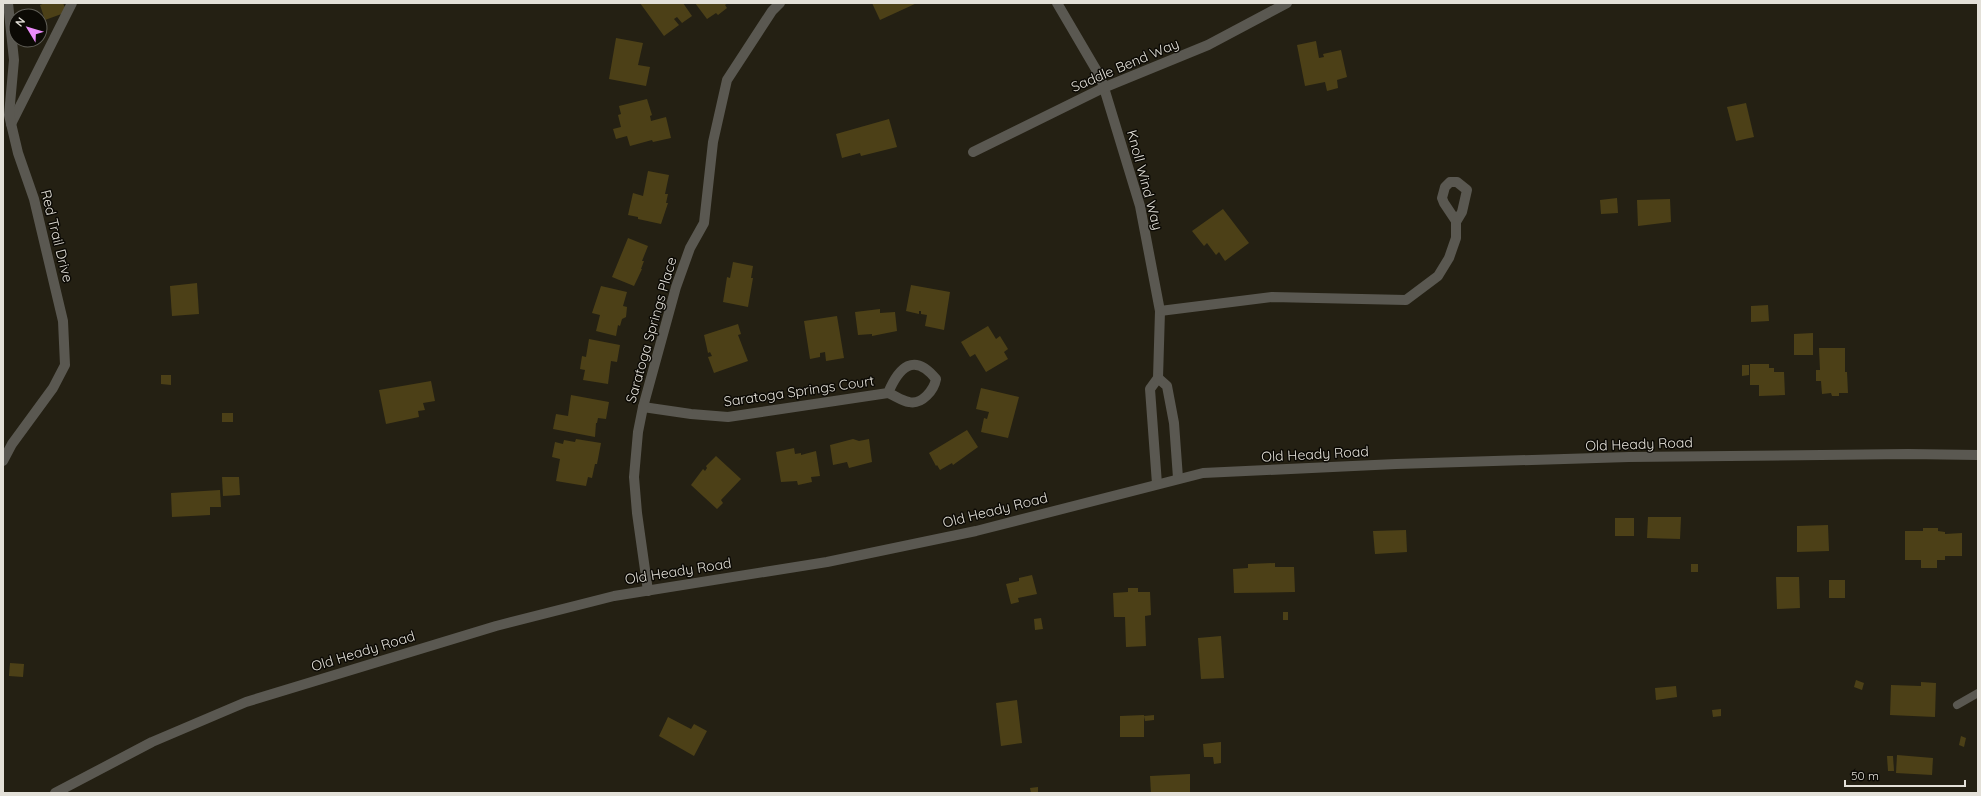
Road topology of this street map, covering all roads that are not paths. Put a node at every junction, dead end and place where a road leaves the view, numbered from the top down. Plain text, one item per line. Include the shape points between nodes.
1 (8, 3) edge
2 (72, 3) edge
3 (780, 3) edge
4 (1057, 3) edge
5 (1287, 3) edge
6 (1103, 88) junction
7 (11, 124) junction
8 (973, 152) dead end
9 (1456, 222) dead end
10 (1160, 311) junction
11 (1158, 378) junction
12 (888, 393) junction
13 (643, 407) junction
14 (1978, 455) edge
15 (3, 461) edge
16 (1178, 478) junction
17 (1157, 484) junction
18 (648, 591) junction
19 (1978, 693) edge
20 (1957, 705) dead end
21 (55, 793) edge

1 - 7 street, Red Trail Drive via 14,60 9,115
2 - 7 street
3 - 13 street, Saratoga Springs Place via 772,11 727,80 713,142 704,223 690,248 676,287
4 - 6 street, Knoll Wind Way via 1101,78
5 - 6 street, Saddle Bend Way via 1208,45
6 - 8 street, Saddle Bend Way
6 - 10 street, Knoll Wind Way via 1140,206
7 - 15 street, Red Trail Drive via 34,199 63,320 65,365 53,388 12,444
9 - 10 street via 1456,238 1449,258 1438,276 1406,300 1272,297
10 - 11 street, Knoll Wind Way
11 - 16 street via 1167,386 1174,423
11 - 17 street, Knoll Wind Way via 1150,389
12 - 12 street, Saratoga Springs Court via 909,402 921,400 935,386 936,379 927,368 915,364 905,366 892,382
12 - 13 street, Saratoga Springs Court via 728,417
13 - 18 street, Saratoga Springs Place via 634,477
14 - 16 street, Old Heady Road via 1629,457 1202,473
16 - 17 street, Old Heady Road
17 - 18 street, Old Heady Road via 976,531 827,562
18 - 21 street, Old Heady Road via 576,604 259,697 152,742
19 - 20 lane

